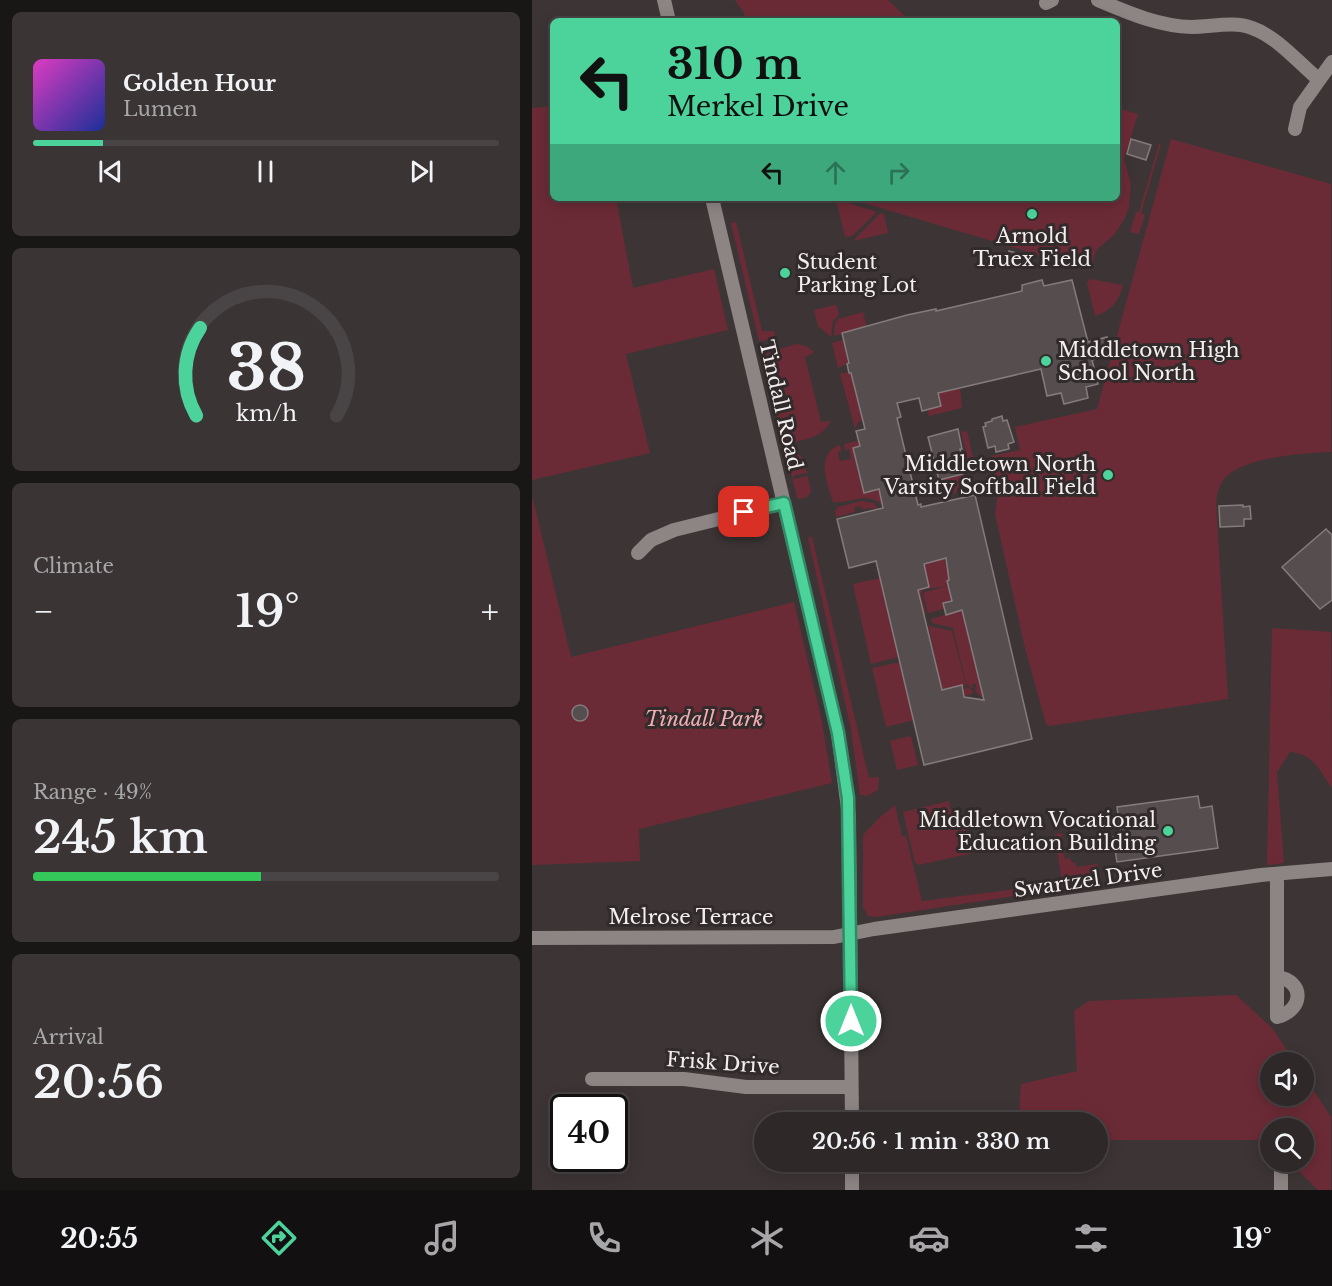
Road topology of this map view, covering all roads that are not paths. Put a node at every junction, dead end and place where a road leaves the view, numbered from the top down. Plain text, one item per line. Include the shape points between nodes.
1 (664, 0) edge
2 (1098, 0) edge
3 (669, 18) edge
4 (1332, 62) edge
5 (1318, 79) junction
6 (1295, 129) dead end
7 (713, 201) edge
8 (784, 503) junction
9 (638, 553) dead end
10 (1332, 869) edge
11 (1277, 874) junction
12 (850, 934) junction
13 (532, 938) edge
14 (1277, 977) dead end
15 (592, 1079) dead end
16 (852, 1087) junction
17 (852, 1112) edge
18 (852, 1172) edge
19 (1281, 1172) edge
20 (852, 1190) edge
21 (1281, 1190) edge

1 - 3 street
2 - 5 street via 1168,25 1250,27 1277,42
4 - 5 street
5 - 6 street via 1300,107
7 - 8 street, Tindall Road
8 - 9 street via 674,530 651,540
8 - 12 street, Tindall Road via 843,761 849,816
10 - 11 street, Swartzel Drive
11 - 12 street, Swartzel Drive
11 - 14 street
12 - 13 street, Melrose Terrace
12 - 16 street, Tindall Road
15 - 16 street, Frisk Drive via 684,1079 746,1087
16 - 17 street, Tindall Road
18 - 20 street
19 - 21 street

